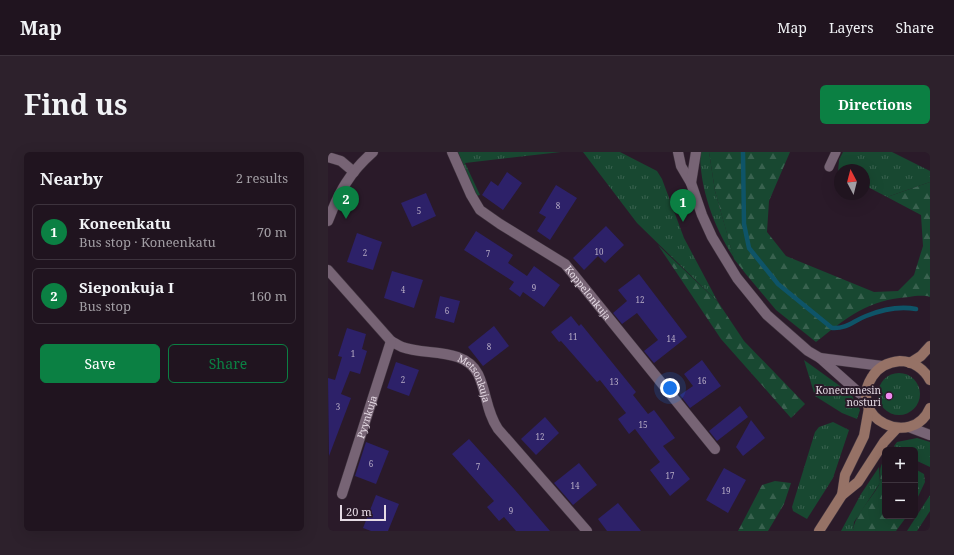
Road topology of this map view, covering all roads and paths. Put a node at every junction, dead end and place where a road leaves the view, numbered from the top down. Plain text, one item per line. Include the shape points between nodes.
1 (373, 152) edge
2 (452, 152) edge
3 (678, 152) edge
4 (696, 152) edge
5 (836, 152) edge
6 (328, 157) edge
7 (829, 167) dead end
8 (354, 172) junction
9 (691, 183) junction
10 (328, 221) edge
11 (328, 270) edge
12 (391, 341) junction
13 (930, 346) edge
14 (820, 358) junction
15 (910, 363) junction
16 (882, 366) junction
17 (930, 380) edge
18 (868, 404) junction
19 (930, 408) edge
20 (909, 427) junction
21 (897, 428) junction
22 (930, 435) edge
23 (715, 449) dead end
24 (342, 494) dead end
25 (842, 495) junction
26 (587, 531) edge
27 (819, 531) edge

1 - 8 street
2 - 23 street, Koppelonkuja via 480,210 565,264 577,276
3 - 9 street via 681,166
4 - 9 street
5 - 7 lane
6 - 8 street via 341,161
8 - 10 street via 337,195
9 - 14 street via 712,238 736,278 767,315 808,351
11 - 12 street, Metsonkuja
12 - 24 street, Pyynkuja
12 - 26 street, Metsonkuja via 402,347 457,356 468,362 477,373 490,418 498,430
13 - 15 main road
14 - 16 street
14 - 18 street
15 - 16 main road via 891,363
15 - 17 main road via 921,368
16 - 18 main road via 868,383
18 - 21 main road via 874,416 884,425
18 - 25 main road via 864,436 845,475
19 - 20 main road via 927,414
20 - 21 main road
20 - 22 street
21 - 25 main road via 884,442 858,482
25 - 27 main road

